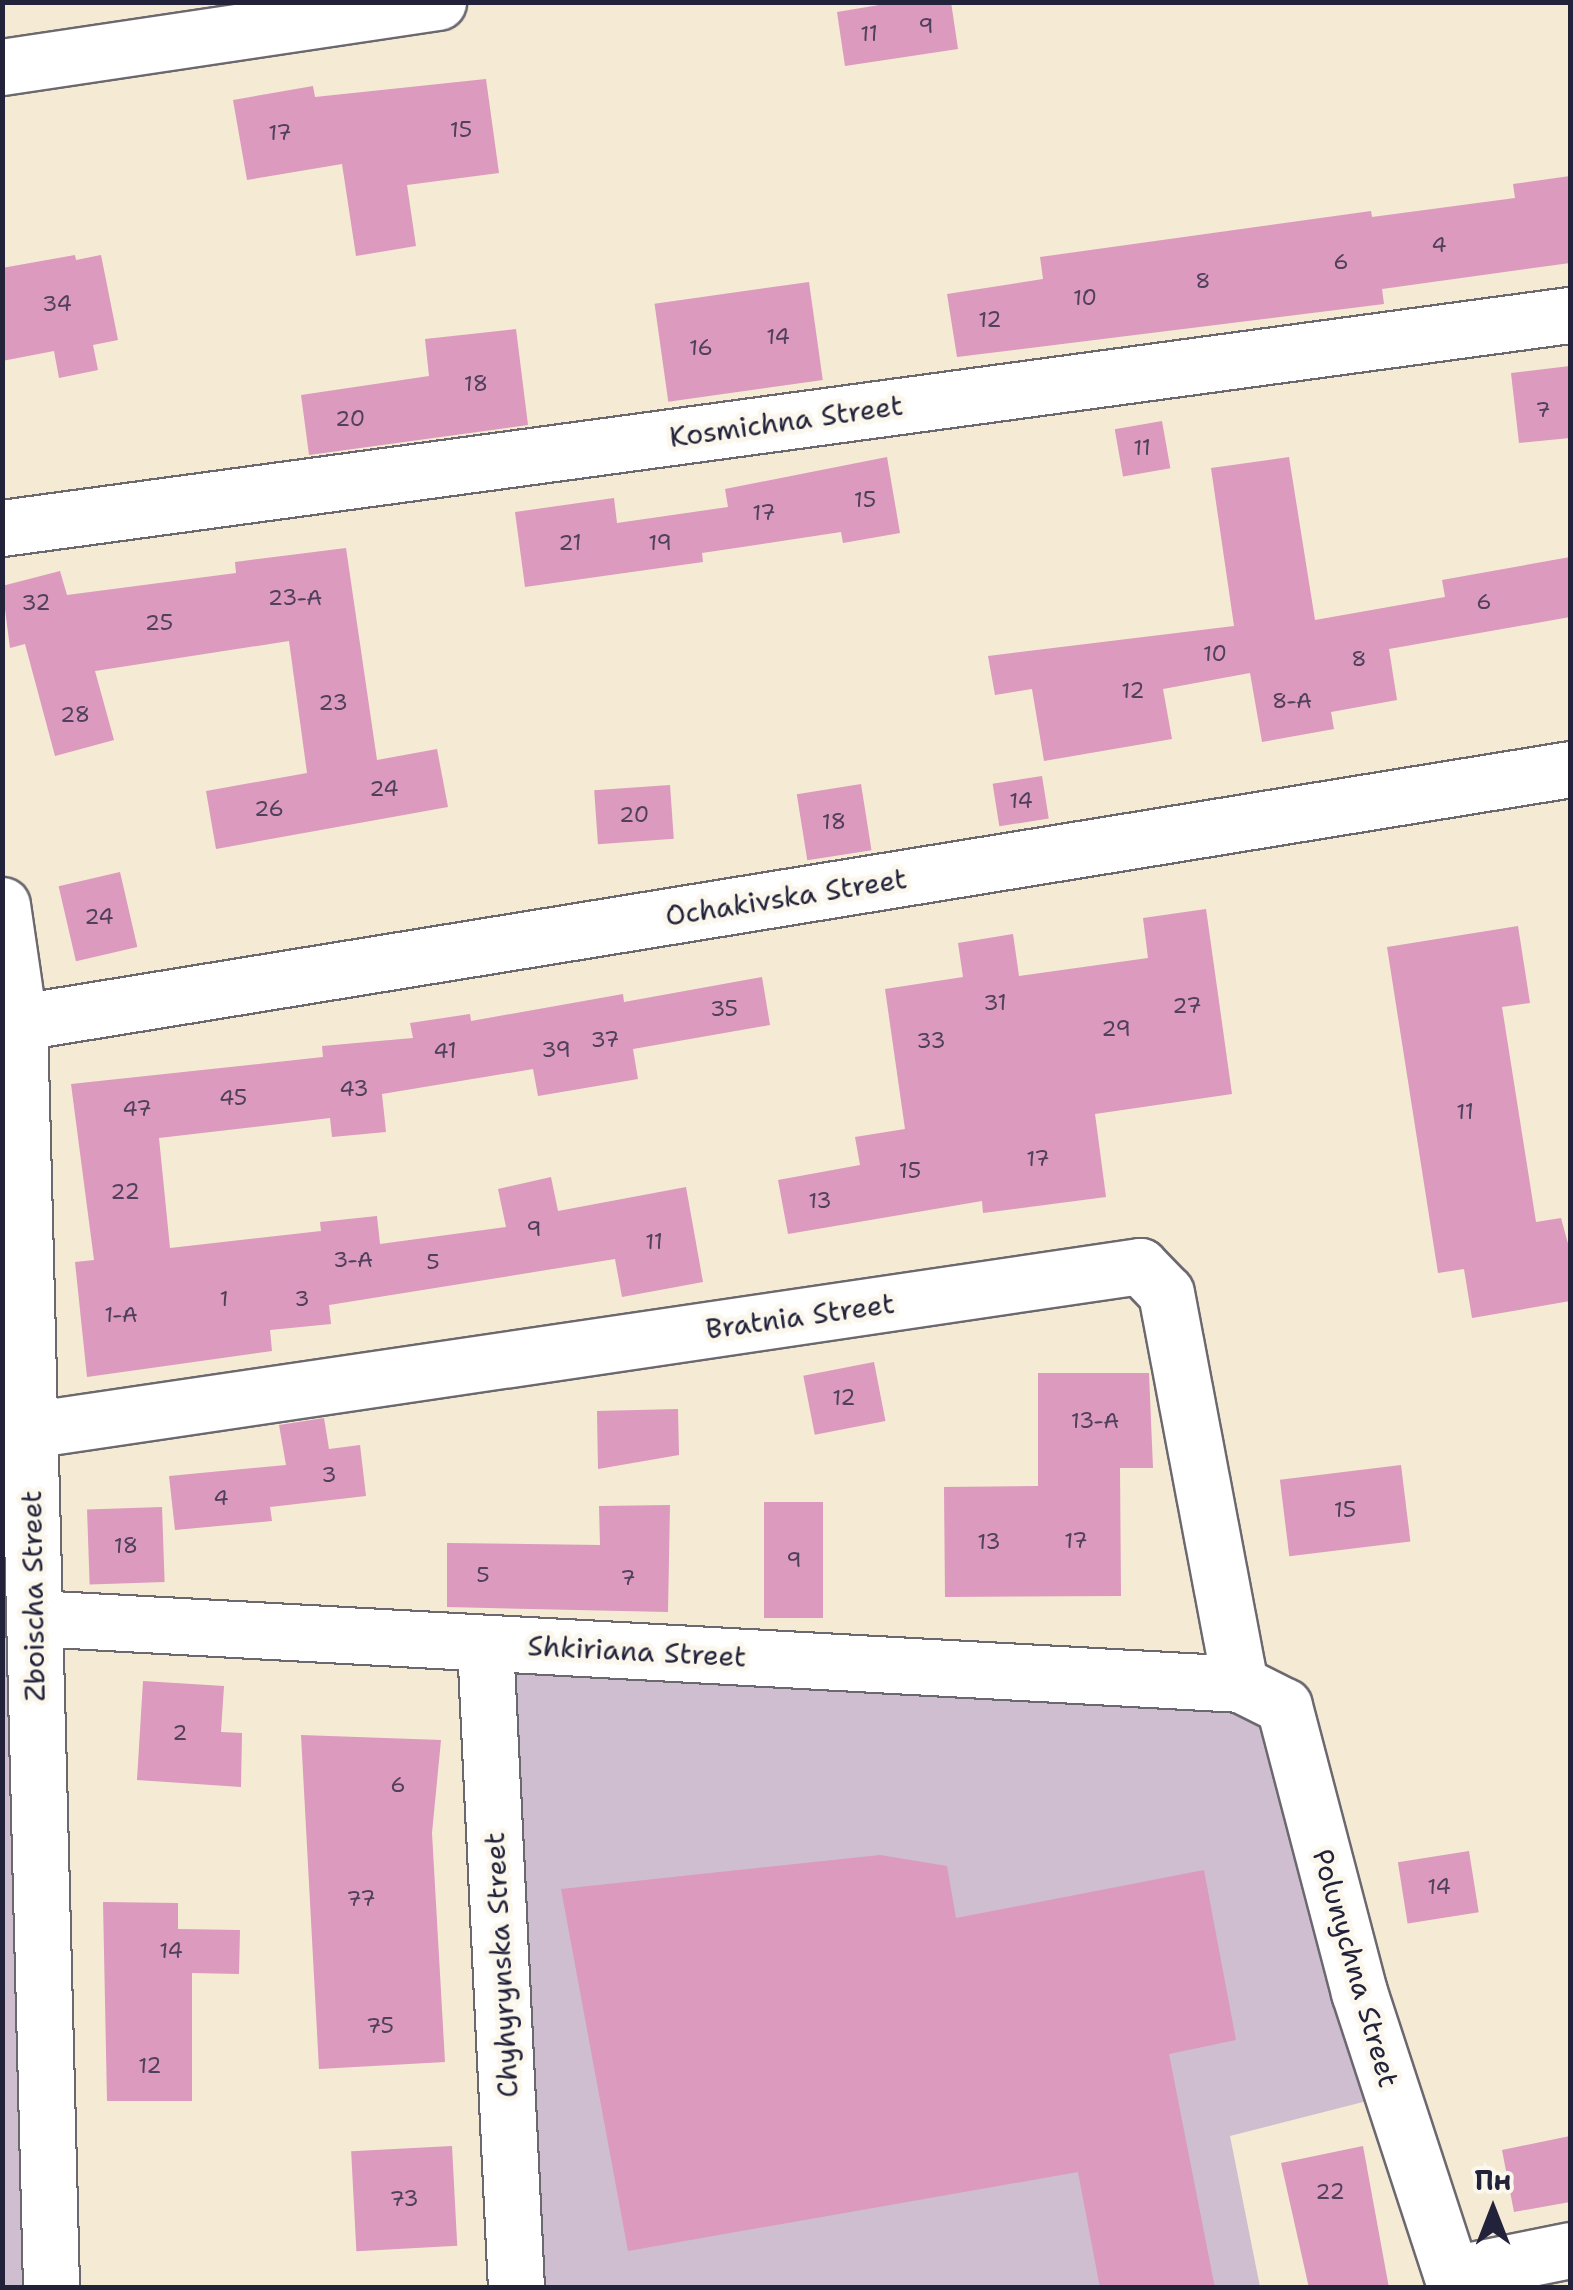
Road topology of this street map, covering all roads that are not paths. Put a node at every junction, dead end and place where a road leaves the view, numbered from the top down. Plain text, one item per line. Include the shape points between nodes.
1 (438, 2) edge
2 (2, 67) edge
3 (1570, 314) edge
4 (2, 528) edge
5 (1570, 770) edge
6 (2, 905) edge
7 (11, 1023) edge
8 (29, 1430) junction
9 (34, 1618) junction
10 (485, 1643) junction
11 (1240, 1684) junction
12 (1570, 2250) edge
13 (1454, 2281) edge
14 (51, 2288) edge
15 (516, 2288) edge

1 - 2 street
3 - 4 street, Kosmichna Street
5 - 7 street, Ochakivska Street
6 - 7 street, Zboischa Street
7 - 8 street, Zboischa Street
8 - 9 street, Zboischa Street
8 - 11 street, Bratnia Street via 1140,1266 1166,1293
9 - 10 street, Shkiriana Street
9 - 14 street, Zboischa Street
10 - 11 street, Shkiriana Street
10 - 15 street, Chyhyrynska Street
11 - 13 street, Polunychna Street via 1284,1706 1358,1992
12 - 13 street, Polunychna Street

